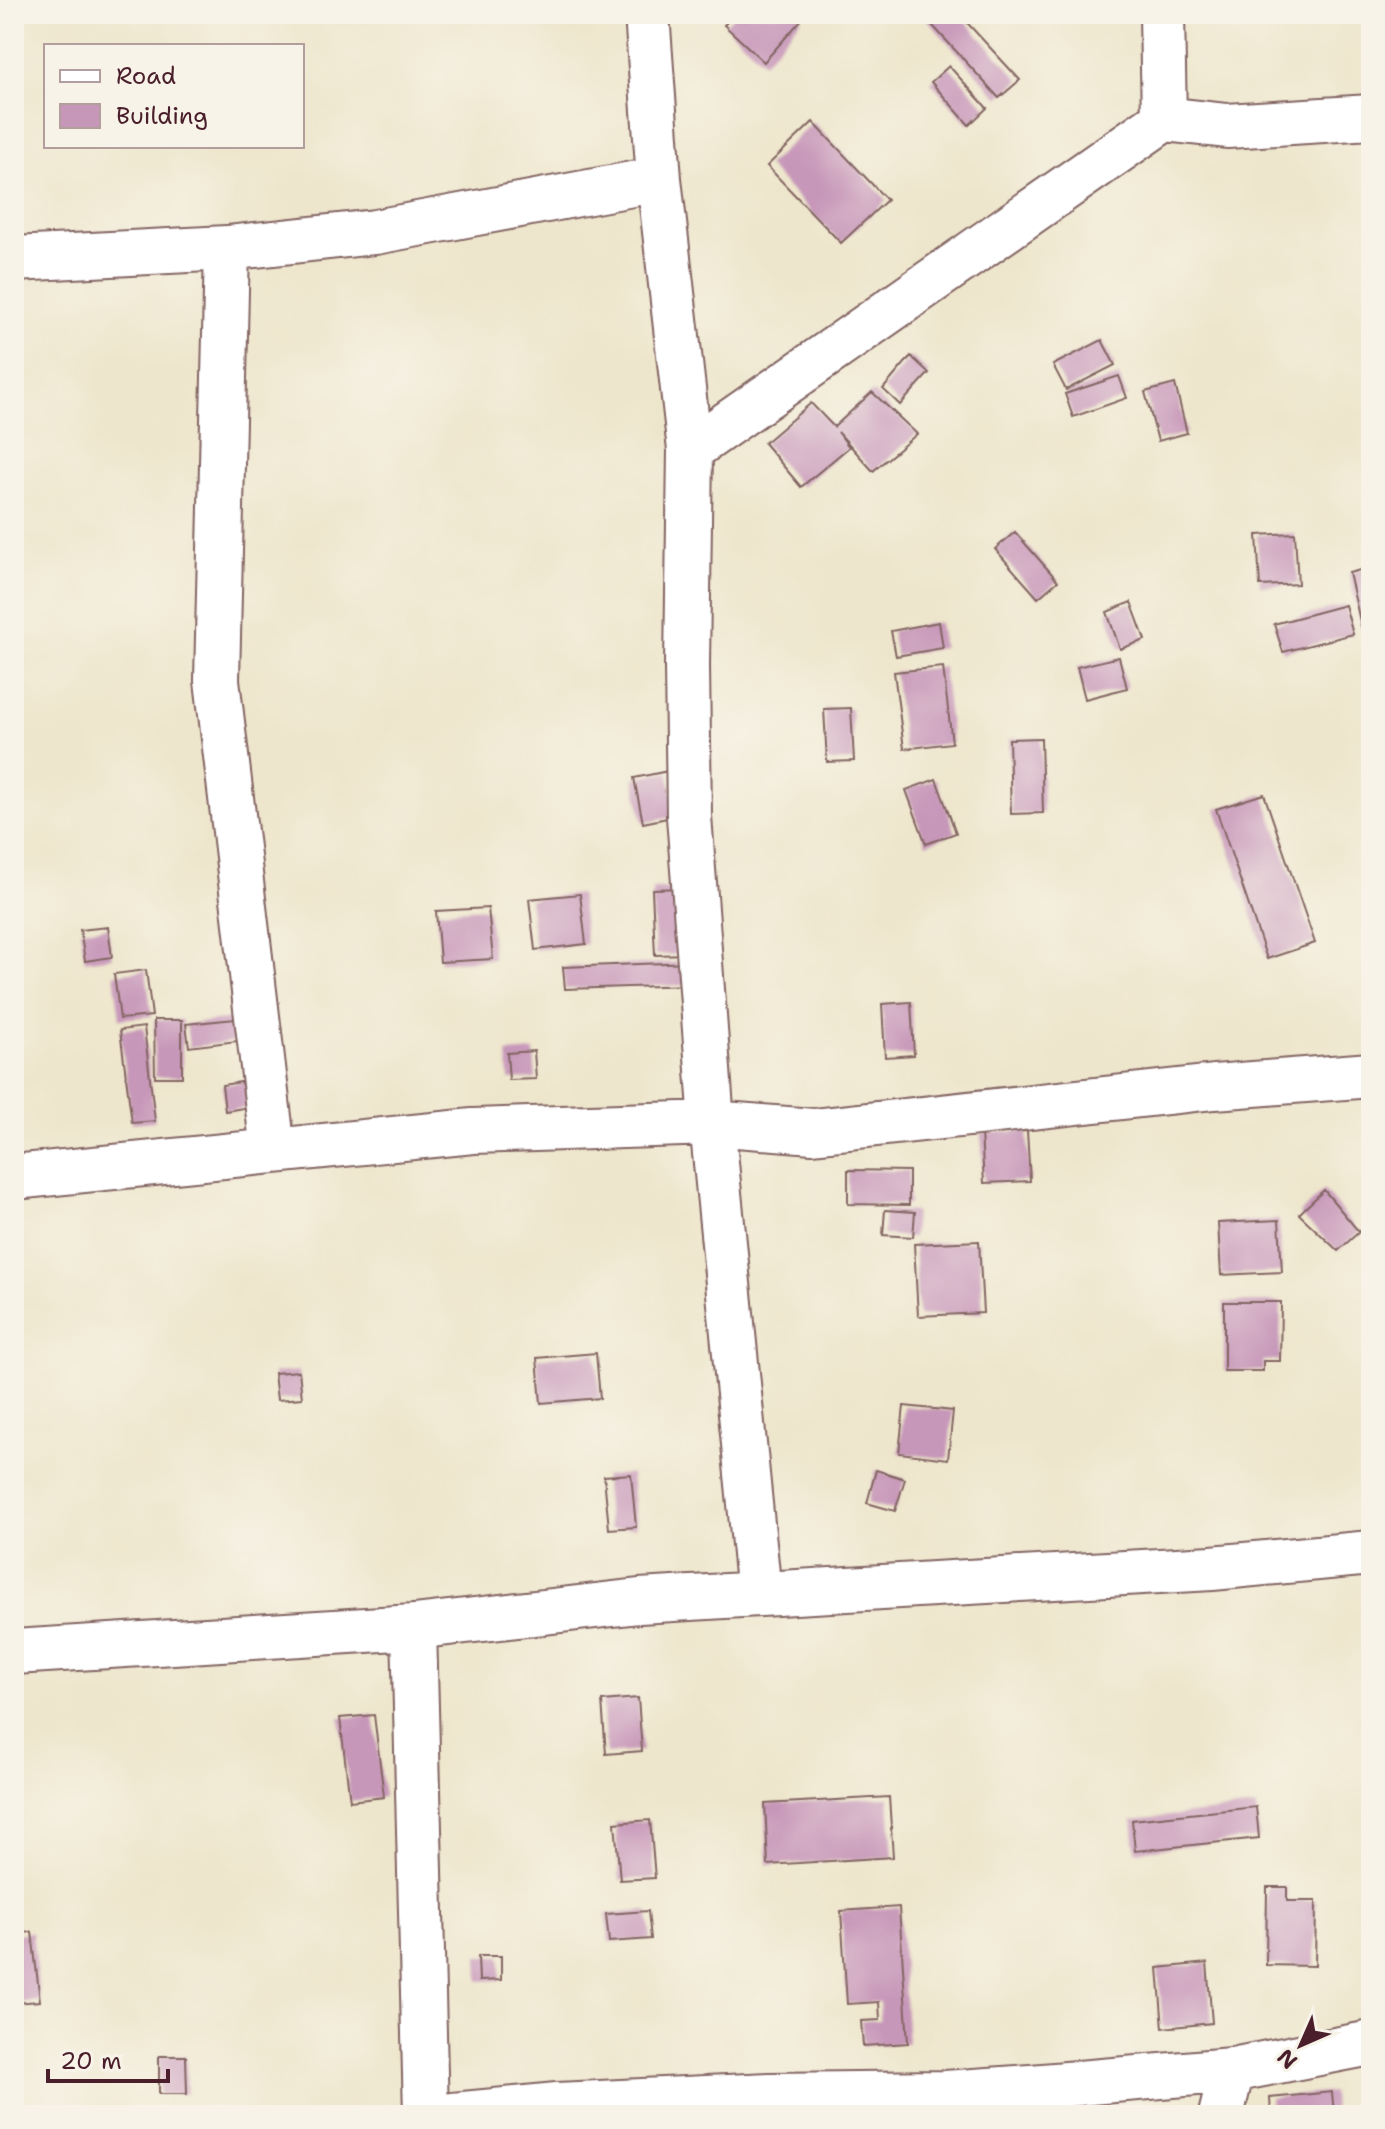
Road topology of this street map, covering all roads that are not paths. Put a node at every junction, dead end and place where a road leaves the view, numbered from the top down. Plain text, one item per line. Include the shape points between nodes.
1 (647, 14) edge
2 (1162, 14) edge
3 (1371, 117) edge
4 (1164, 119) junction
5 (659, 179) junction
6 (227, 248) junction
7 (14, 259) edge
8 (690, 450) junction
9 (1371, 1075) edge
10 (712, 1123) junction
11 (273, 1151) junction
12 (14, 1177) edge
13 (1371, 1553) edge
14 (759, 1594) junction
15 (414, 1627) junction
16 (14, 1652) edge
17 (1371, 2043) edge
18 (1232, 2070) junction
19 (426, 2115) edge
20 (453, 2115) edge
21 (1221, 2115) edge

1 - 5 street
2 - 4 street
3 - 4 street via 1227,126
4 - 8 street
5 - 6 street via 375,232
5 - 8 street
6 - 7 street
6 - 11 street via 217,680
8 - 10 street via 689,816
9 - 10 street via 813,1131
10 - 11 street via 473,1131
10 - 14 street
11 - 12 street
13 - 14 street via 1212,1568
14 - 15 street via 639,1601
15 - 16 street
15 - 19 street
17 - 18 street
18 - 20 street via 945,2093 770,2095
18 - 21 street

